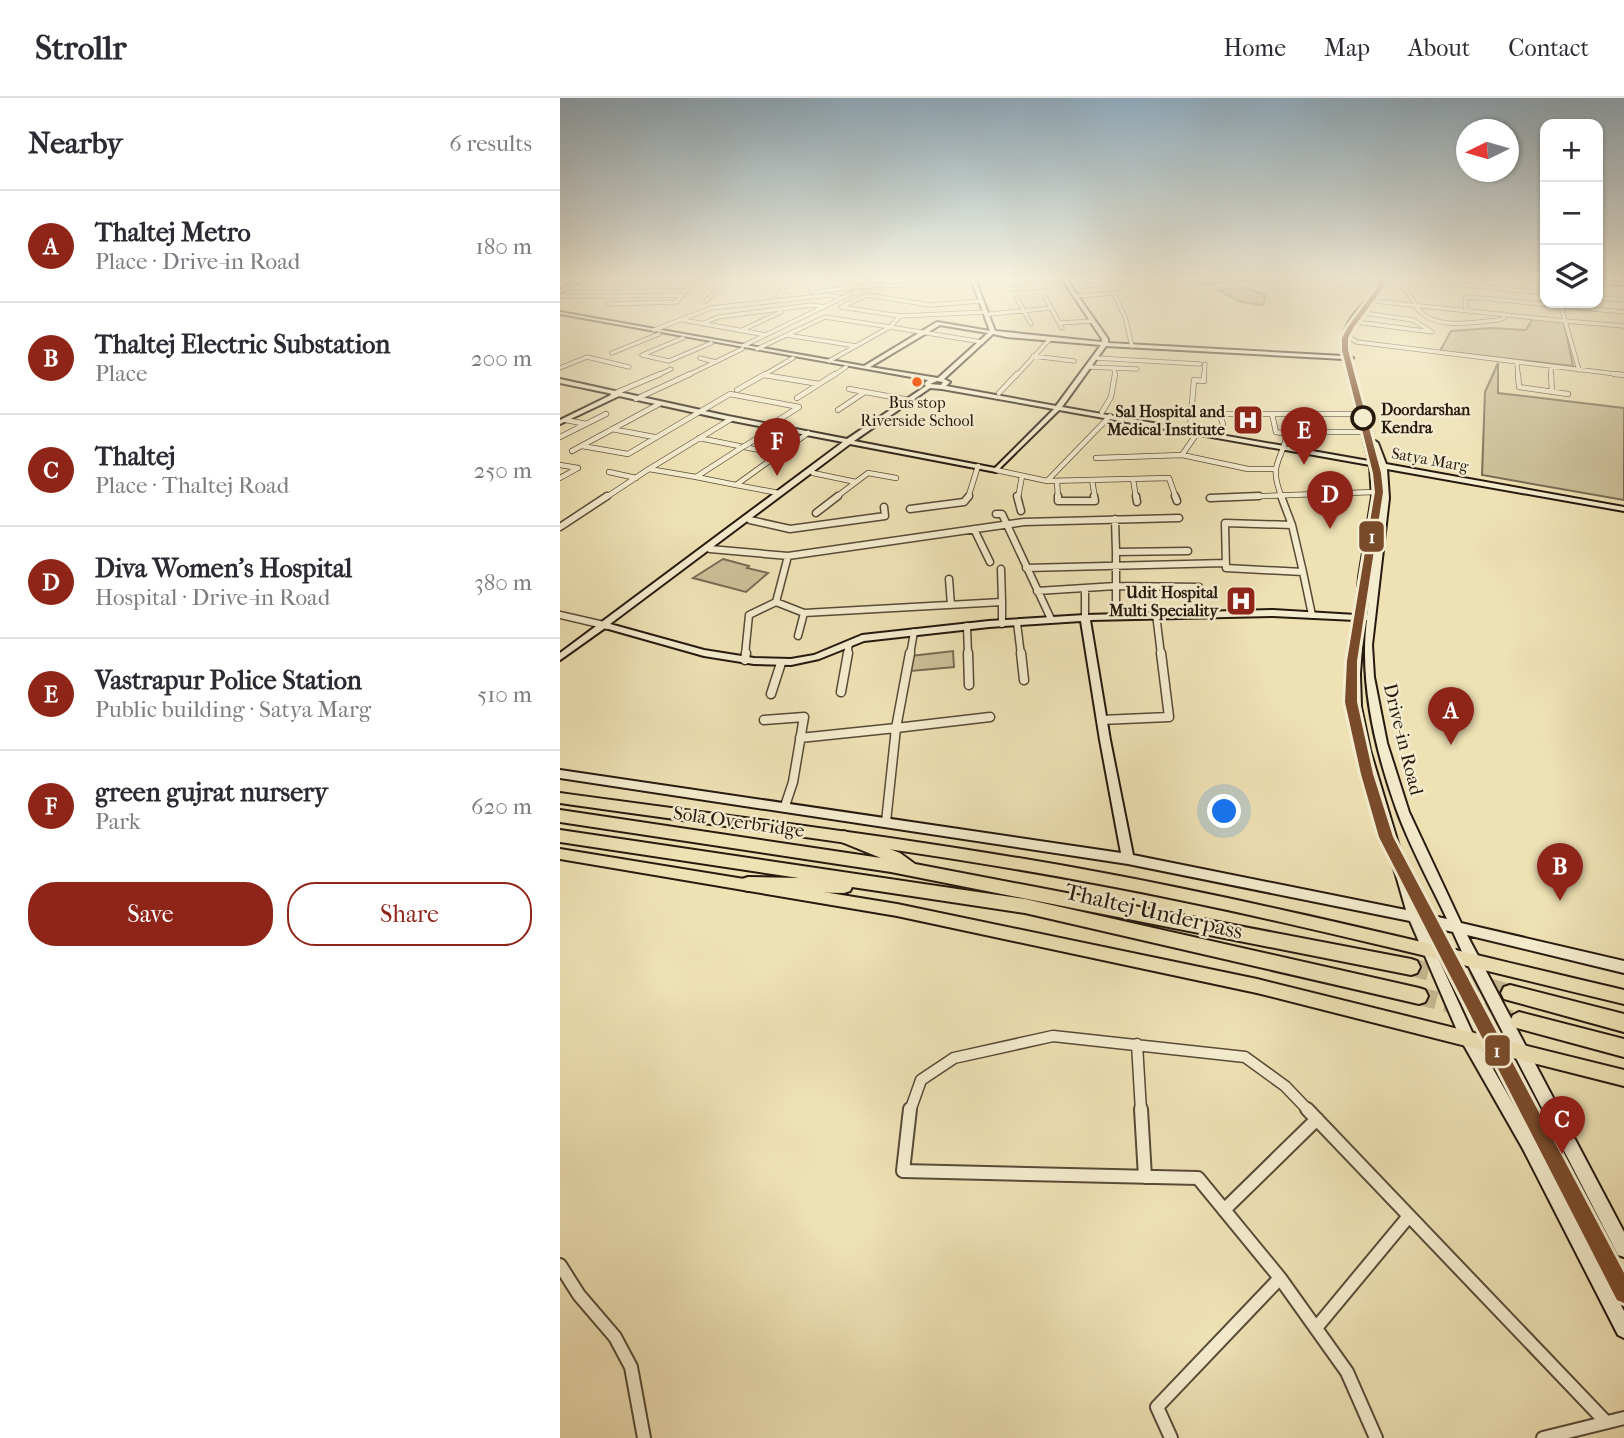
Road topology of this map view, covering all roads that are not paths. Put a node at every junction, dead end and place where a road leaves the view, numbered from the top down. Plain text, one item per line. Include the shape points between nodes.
1 (636, 342) edge
2 (674, 342) edge
3 (702, 342) edge
4 (707, 342) edge
5 (754, 342) edge
6 (773, 342) edge
7 (828, 342) edge
8 (864, 342) edge
9 (907, 342) edge
10 (983, 342) edge
11 (1047, 342) edge
12 (1081, 342) edge
13 (1131, 342) edge
14 (1346, 342) edge
15 (1350, 342) edge
16 (1356, 342) edge
17 (1570, 342) edge
18 (710, 343) junction
19 (1105, 344) junction
20 (856, 346) junction
21 (1132, 346) junction
22 (742, 348) junction
23 (757, 349) junction
24 (612, 353) dead end
25 (1033, 356) junction
26 (700, 358) dead end
27 (793, 358) junction
28 (1096, 358) junction
29 (1348, 358) junction
30 (1074, 361) dead end
31 (716, 362) junction
32 (829, 362) junction
33 (1517, 363) junction
34 (629, 367) dead end
35 (846, 367) junction
36 (1088, 367) junction
37 (1551, 367) junction
38 (560, 368) edge
39 (864, 368) junction
40 (1114, 368) junction
41 (671, 369) dead end
42 (1137, 369) dead end
43 (1578, 370) junction
44 (764, 375) junction
45 (1624, 375) edge
46 (560, 381) edge
47 (938, 383) junction
48 (819, 384) junction
49 (849, 389) dead end
50 (737, 390) dead end
51 (865, 392) junction
52 (1552, 392) junction
53 (999, 393) junction
54 (615, 394) junction
55 (1568, 394) dead end
56 (797, 398) dead end
57 (636, 399) junction
58 (909, 400) junction
59 (659, 404) junction
60 (1059, 405) junction
61 (838, 410) dead end
62 (696, 411) junction
63 (1102, 412) junction
64 (606, 414) dead end
65 (1272, 414) junction
66 (1360, 414) junction
67 (1110, 416) junction
68 (731, 419) junction
69 (562, 420) edge
70 (586, 424) junction
71 (1223, 424) dead end
72 (772, 426) junction
73 (612, 429) junction
74 (1194, 430) junction
75 (1365, 432) junction
76 (808, 433) junction
77 (1287, 434) junction
78 (560, 437) edge
79 (654, 438) junction
80 (699, 438) junction
81 (852, 442) junction
82 (582, 446) junction
83 (1285, 446) junction
84 (572, 451) dead end
85 (1321, 451) junction
86 (1364, 451) junction
87 (779, 454) junction
88 (1182, 455) junction
89 (1096, 458) dead end
90 (1378, 462) junction
91 (560, 465) edge
92 (978, 466) junction
93 (649, 469) junction
94 (1275, 469) junction
95 (996, 470) junction
96 (609, 472) dead end
97 (813, 473) junction
98 (1022, 476) junction
99 (696, 477) junction
100 (560, 478) edge
101 (636, 478) junction
102 (896, 478) dead end
103 (1133, 479) junction
104 (1092, 480) junction
105 (1047, 481) junction
106 (1057, 481) junction
107 (856, 482) junction
108 (736, 485) junction
109 (1375, 492) junction
110 (779, 494) junction
111 (1282, 494) junction
112 (1210, 498) dead end
113 (1177, 501) dead end
114 (1137, 502) dead end
115 (884, 507) dead end
116 (1624, 507) edge
117 (910, 509) dead end
118 (1021, 511) dead end
119 (816, 513) dead end
120 (996, 514) dead end
121 (1179, 518) dead end
122 (1115, 519) junction
123 (750, 520) junction
124 (1006, 525) junction
125 (1292, 525) junction
126 (560, 527) edge
127 (974, 529) junction
128 (710, 549) junction
129 (1188, 551) dead end
130 (1116, 552) junction
131 (788, 556) junction
132 (990, 562) dead end
133 (1226, 563) junction
134 (1116, 566) junction
135 (1026, 568) junction
136 (1000, 569) dead end
137 (1303, 572) junction
138 (949, 579) dead end
139 (1116, 586) junction
140 (1199, 587) dead end
141 (1085, 588) junction
142 (1037, 591) junction
143 (1002, 601) junction
144 (776, 602) junction
145 (951, 605) junction
146 (804, 613) junction
147 (1156, 614) junction
148 (560, 615) edge
149 (1116, 615) junction
150 (1312, 615) junction
151 (1359, 617) junction
152 (1085, 618) junction
153 (1051, 619) junction
154 (1370, 619) junction
155 (1017, 623) junction
156 (1002, 624) junction
157 (605, 625) junction
158 (967, 626) junction
159 (914, 632) junction
160 (798, 636) dead end
161 (849, 644) junction
162 (560, 657) edge
163 (745, 660) junction
164 (781, 663) junction
165 (560, 664) edge
166 (1024, 680) dead end
167 (969, 685) dead end
168 (841, 692) dead end
169 (771, 694) dead end
170 (990, 717) dead end
171 (764, 720) dead end
172 (1101, 720) junction
173 (896, 728) junction
174 (800, 738) junction
175 (560, 774) edge
176 (560, 798) edge
177 (785, 806) junction
178 (560, 816) edge
179 (886, 822) junction
180 (560, 836) edge
181 (844, 838) junction
182 (560, 854) edge
183 (1129, 859) junction
184 (911, 870) junction
185 (748, 884) junction
186 (877, 884) junction
187 (1414, 917) junction
188 (1457, 926) junction
189 (1427, 949) junction
190 (1473, 961) junction
191 (1411, 967) tunnel mouth
192 (1624, 967) edge
193 (1510, 993) tunnel mouth
194 (1419, 996) tunnel mouth
195 (1624, 998) edge
196 (1519, 1021) tunnel mouth
197 (1624, 1023) edge
198 (1467, 1037) junction
199 (1138, 1044) junction
200 (1624, 1048) edge
201 (1519, 1052) junction
202 (1624, 1079) edge
203 (1317, 1119) junction
204 (1145, 1177) junction
205 (1224, 1210) junction
206 (1409, 1216) junction
207 (1624, 1249) edge
208 (560, 1265) edge
209 (1280, 1278) junction
210 (1316, 1328) junction
211 (1624, 1329) edge
212 (1624, 1418) edge
213 (1606, 1422) junction
214 (644, 1438) edge
215 (1171, 1438) edge
216 (1376, 1438) edge
217 (1543, 1438) edge

1 - 24 street
2 - 18 street via 642,355 669,361
3 - 18 street
4 - 22 street
5 - 22 street
6 - 23 street
7 - 20 street
8 - 20 street
9 - 39 street
10 - 47 street
11 - 25 street
12 - 19 street
13 - 21 street
14 - 29 street, Drive-in Road
15 - 29 street, Drive-in Road
16 - 33 street
17 - 43 street
18 - 22 street
19 - 21 street
19 - 28 street
20 - 32 street
21 - 29 street
22 - 23 street
22 - 27 street
22 - 31 street
23 - 32 street
25 - 30 street
25 - 53 street
26 - 31 street
27 - 32 street
27 - 44 street
28 - 36 street
28 - 74 street via 1203,364 1204,380 1194,380
29 - 66 street, Drive-in Road
29 - 90 street, Drive-in Road
31 - 57 street
32 - 35 street
32 - 39 street
33 - 37 street
33 - 52 street via 1519,387
34 - 38 street via 587,357
35 - 47 street
35 - 48 street
36 - 40 street
36 - 60 street
37 - 43 street
37 - 52 street
39 - 47 street
40 - 42 street
40 - 63 street via 1108,405
41 - 54 street
43 - 45 street
44 - 48 street
44 - 50 street
46 - 54 street
47 - 53 street, Satya Marg
47 - 58 street
47 - 60 street, Satya Marg
47 - 81 street
48 - 56 street
49 - 51 street
51 - 58 street
51 - 61 street
52 - 55 street
53 - 60 street, Satya Marg
54 - 57 street
54 - 69 street
57 - 59 street
58 - 81 street
59 - 62 street
59 - 73 street
60 - 63 street, Satya Marg
60 - 67 street, Satya Marg
60 - 95 street
62 - 68 street
62 - 72 street via 730,394 799,407
62 - 79 street
63 - 74 street, Satya Marg
64 - 70 street
65 - 66 street
65 - 71 street via 1219,414
65 - 77 street via 1276,432
66 - 75 street, Drive-in Road
67 - 74 street, Satya Marg
67 - 105 street
68 - 72 street
68 - 80 street
69 - 70 street
70 - 78 street
72 - 76 street
72 - 99 street, bridge
73 - 79 street
73 - 82 street
74 - 83 street, Satya Marg
74 - 88 street
75 - 77 street
75 - 86 street, Drive-in Road
76 - 81 street
76 - 87 street
77 - 83 street
79 - 82 street via 628,454
80 - 87 street
80 - 93 street
81 - 92 street
81 - 97 street
81 - 110 street
82 - 84 street
83 - 85 street, Satya Marg
83 - 90 street, Satya Marg
83 - 94 street
85 - 86 street
85 - 90 street, Satya Marg
86 - 90 street, Drive-in Road
87 - 108 street
88 - 89 street
88 - 94 street via 1248,469
90 - 109 street, Drive-in Road
90 - 116 street, Satya Marg
90 - 154 street, Drive-in Road via 1384,508
91 - 100 street via 578,468
92 - 95 street
92 - 117 street via 964,502
93 - 99 street
93 - 101 street
94 - 111 street
95 - 98 street
96 - 101 street
97 - 107 street
97 - 123 street
98 - 105 street
98 - 118 street via 1017,495
99 - 108 street
101 - 126 street
102 - 107 street via 868,473
103 - 104 street
103 - 113 street via 1169,478
103 - 114 street
104 - 106 street
104 - 106 street via 1095,500 1058,501
105 - 106 street
107 - 119 street
108 - 110 street
109 - 111 street
109 - 151 street, Drive-in Road
110 - 157 street
111 - 112 street
111 - 125 street
115 - 123 street via 885,516 790,529
120 - 124 street via 1002,514
121 - 122 street
122 - 124 street
122 - 130 street
123 - 128 street
124 - 127 street
124 - 135 street
125 - 133 street via 1225,523
125 - 137 street
127 - 131 street
127 - 132 street
128 - 131 street
128 - 157 street
129 - 130 street
130 - 134 street
131 - 144 street
133 - 134 street
133 - 137 street via 1226,568
134 - 135 street
134 - 139 street
135 - 142 street
136 - 143 street
137 - 150 street
138 - 145 street
139 - 140 street
139 - 141 street
139 - 149 street
141 - 142 street
141 - 152 street
142 - 153 street
143 - 145 street
143 - 156 street
144 - 146 street
144 - 163 street via 749,615
145 - 146 street
146 - 160 street
147 - 149 street
147 - 150 street
147 - 172 street via 1169,717
148 - 157 street
149 - 152 street
150 - 151 street
151 - 154 street
151 - 187 street, Drive-in Road via 1355,674 1359,728
152 - 153 street
152 - 172 street
153 - 155 street
154 - 188 street, Drive-in Road via 1369,677 1382,743 1403,812
155 - 156 street
155 - 166 street
156 - 158 street
157 - 162 street
157 - 163 street
157 - 165 street
158 - 159 street
158 - 167 street
159 - 161 street via 862,638
159 - 173 street
161 - 164 street via 816,657
161 - 168 street
163 - 164 street
164 - 169 street
170 - 173 street
171 - 174 street via 803,716
172 - 183 street
173 - 174 street
173 - 179 street
174 - 177 street
175 - 177 street
176 - 181 main road
177 - 179 street
178 - 184 highway, Sola Overbridge
179 - 183 street
180 - 186 highway
181 - 184 highway via 895,857
181 - 189 main road via 1096,878
182 - 185 main road
183 - 187 street
184 - 191 highway, Thaltej Underpass
185 - 186 highway
185 - 198 main road via 897,910 1257,986
186 - 194 highway, Thaltej Underpass via 1025,906
187 - 188 street
187 - 189 street, Drive-in Road
188 - 190 street, Drive-in Road
188 - 192 street
189 - 190 main road
189 - 198 street, Drive-in Road
190 - 195 main road
190 - 201 street, Drive-in Road
193 - 197 highway
196 - 200 highway
198 - 201 main road
198 - 211 street, Drive-in Road
199 - 203 street via 1245,1057 1285,1086
199 - 204 street
199 - 204 street via 1053,1036 954,1058 920,1080 911,1104 903,1171
201 - 202 main road
201 - 207 street, Drive-in Road
203 - 205 street
203 - 206 street
204 - 205 street via 1198,1178
205 - 209 street
206 - 210 street
206 - 213 street
208 - 214 street via 615,1337 631,1367
209 - 210 street
209 - 215 street via 1157,1407
210 - 216 street via 1347,1372
212 - 213 street
213 - 217 street

